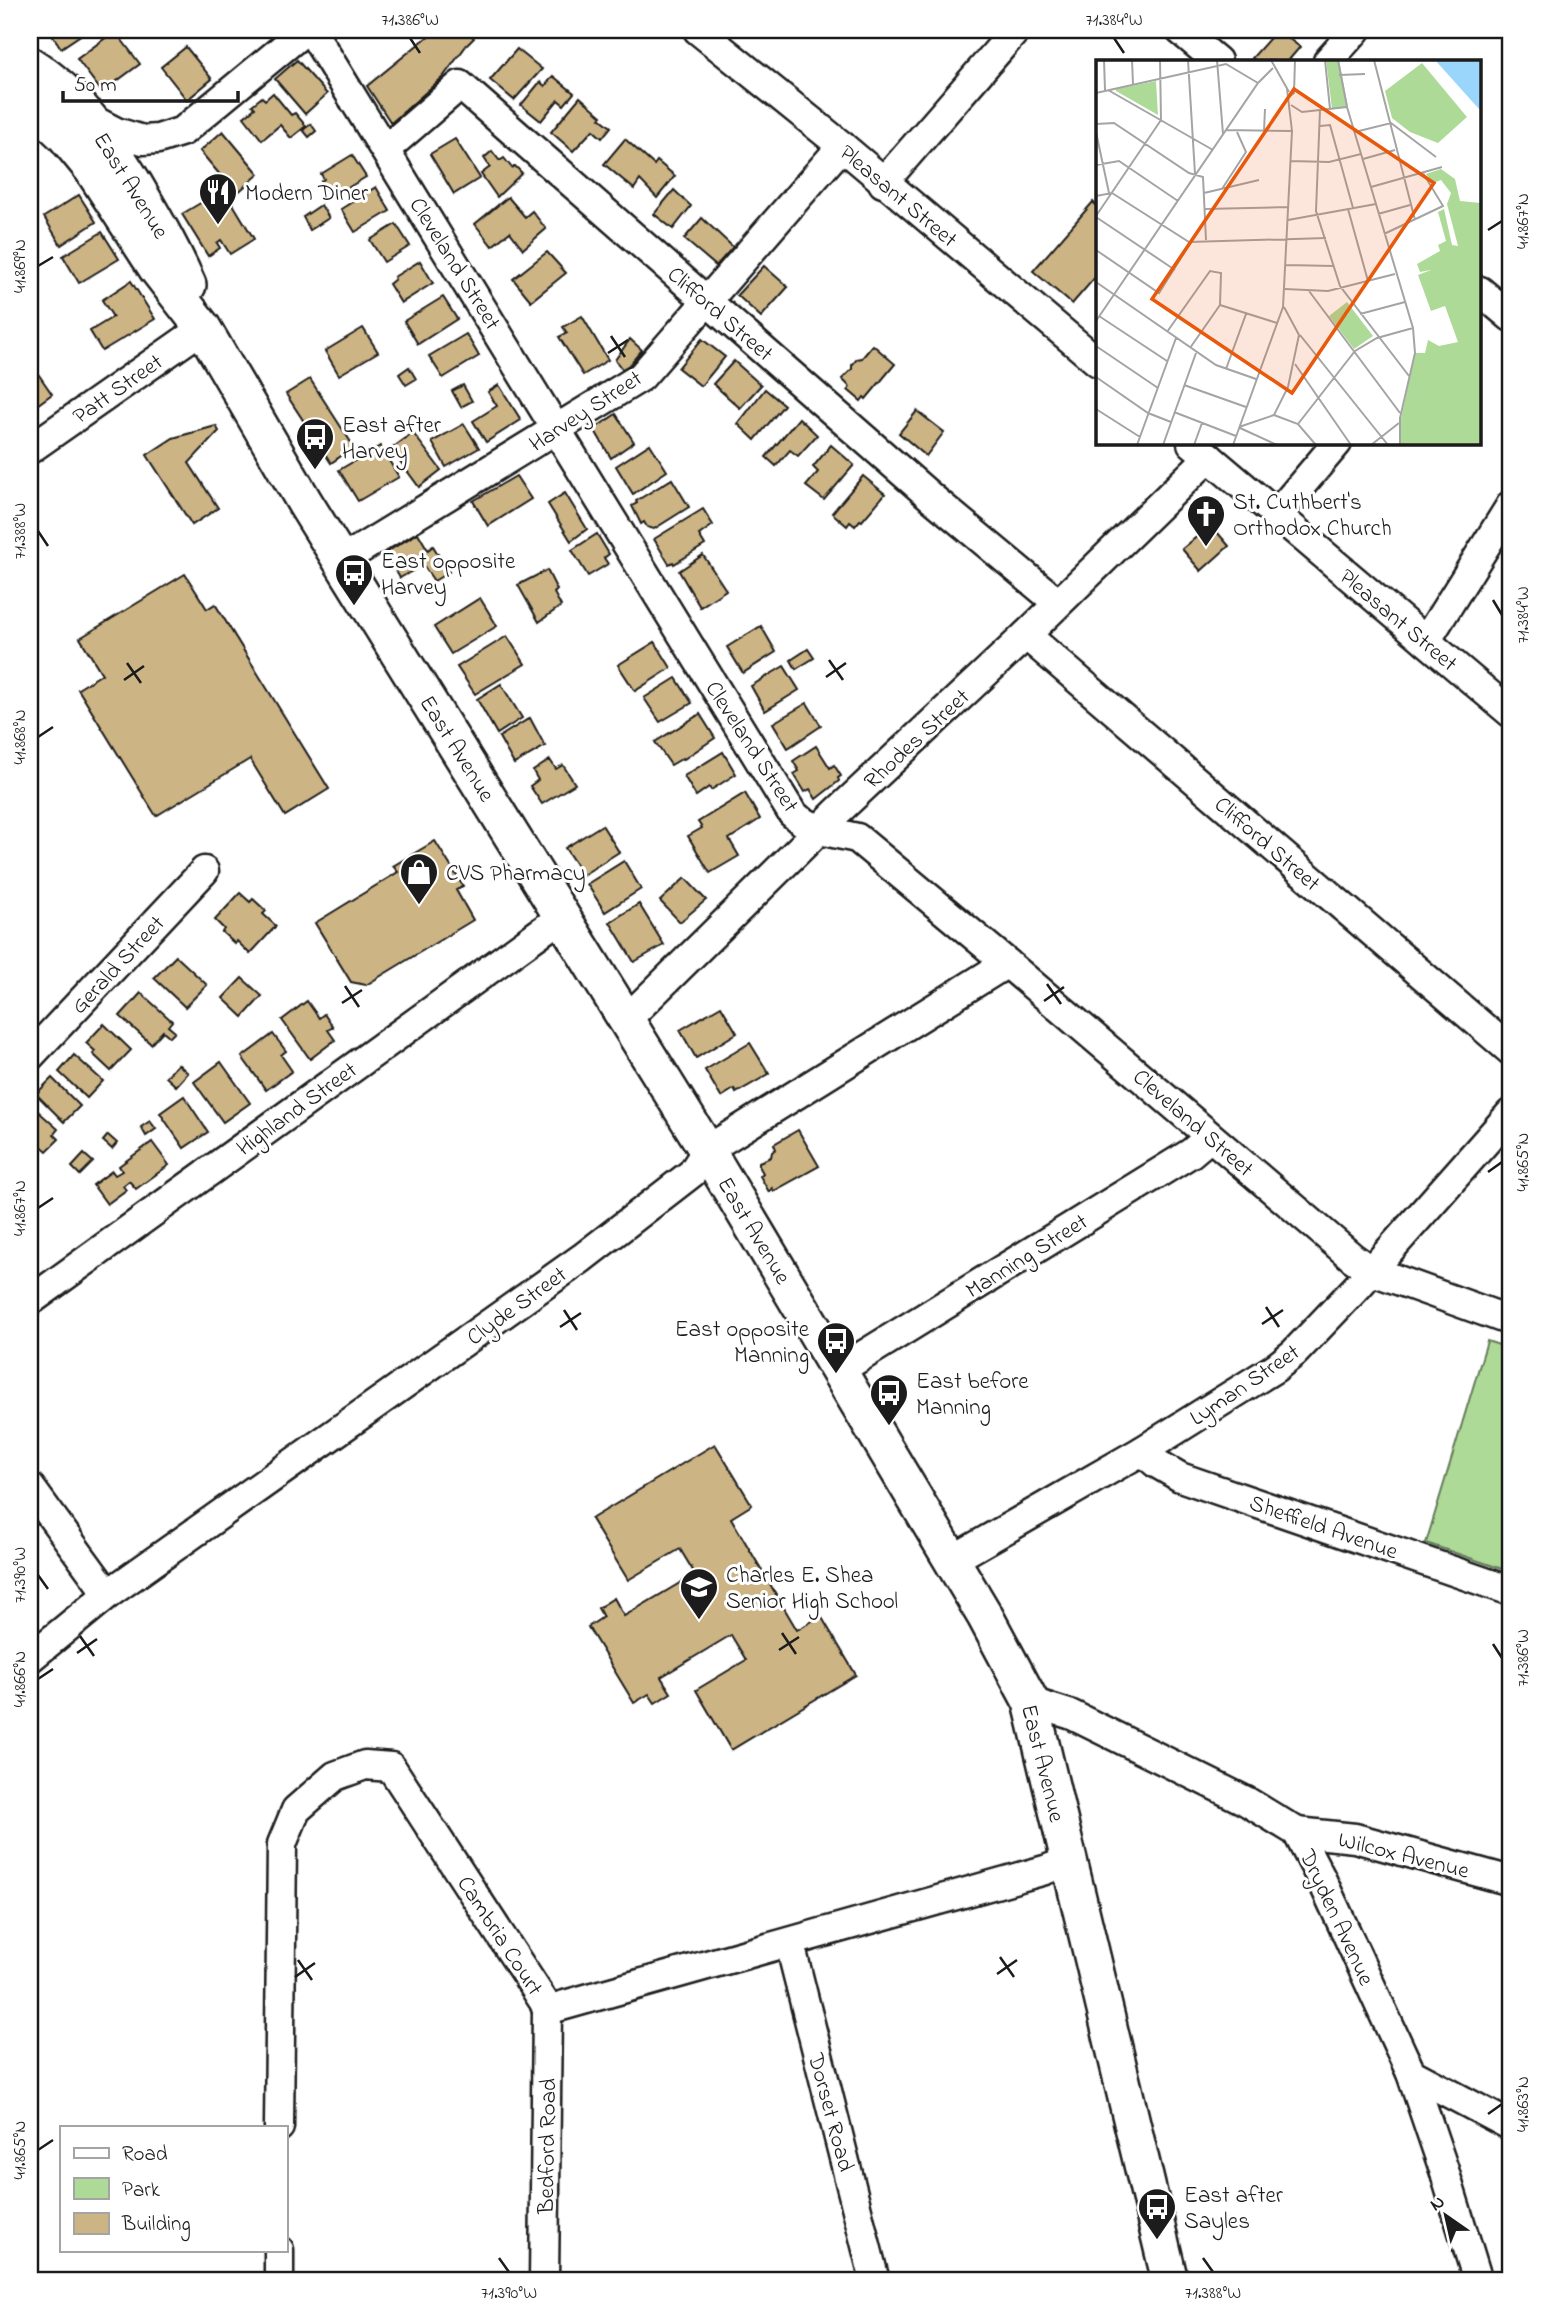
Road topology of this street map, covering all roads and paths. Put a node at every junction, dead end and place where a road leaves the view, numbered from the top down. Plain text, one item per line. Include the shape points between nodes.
1 (305, 30) edge
2 (311, 30) edge
3 (698, 30) edge
4 (1016, 30) edge
5 (1180, 30) edge
6 (1356, 30) edge
7 (1216, 60) edge
8 (1329, 60) edge
9 (30, 65) edge
10 (30, 103) edge
11 (77, 127) junction
12 (842, 146) junction
13 (386, 149) junction
14 (883, 183) junction
15 (1482, 293) edge
16 (706, 301) junction
17 (1511, 317) edge
18 (203, 328) junction
19 (1093, 346) edge
20 (558, 429) junction
21 (1336, 444) edge
22 (30, 449) edge
23 (1200, 450) edge
24 (1511, 505) edge
25 (1276, 515) junction
26 (341, 561) junction
27 (1058, 603) junction
28 (1026, 635) junction
29 (1426, 641) junction
30 (1511, 713) edge
31 (820, 830) junction
32 (204, 871) dead end
33 (563, 916) junction
34 (1007, 963) junction
35 (626, 1020) junction
36 (1511, 1051) edge
37 (30, 1056) edge
38 (1511, 1113) edge
39 (1210, 1136) junction
40 (707, 1150) junction
41 (1370, 1270) junction
42 (30, 1301) edge
43 (1511, 1321) edge
44 (838, 1371) junction
45 (1142, 1451) junction
46 (30, 1488) edge
47 (952, 1560) junction
48 (1511, 1591) edge
49 (108, 1594) junction
50 (30, 1658) edge
51 (1031, 1702) junction
52 (1297, 1832) junction
53 (1068, 1861) junction
54 (1511, 1881) edge
55 (790, 1944) junction
56 (547, 2010) junction
57 (1411, 2073) junction
58 (279, 2126) edge
59 (1511, 2126) edge
60 (279, 2252) edge
61 (279, 2281) edge
62 (544, 2281) edge
63 (874, 2281) edge
64 (1170, 2281) edge
65 (1478, 2281) edge

1 - 11 street via 183,131 143,140
2 - 13 street, Cleveland Street
3 - 12 street, Pleasant Street
4 - 14 street
5 - 7 street
6 - 8 street
9 - 11 main road, East Avenue via 62,88
10 - 11 main road, East Avenue
11 - 18 main road, East Avenue via 92,169 157,269
12 - 14 street, Pleasant Street
12 - 16 street, Harvey Street
13 - 16 street, Clifford Street via 460,85
13 - 20 street, Cleveland Street
14 - 19 street, Pleasant Street
15 - 17 street
16 - 20 street, Harvey Street via 641,377
16 - 27 street, Clifford Street
18 - 22 street, Patt Street
18 - 26 main road, East Avenue
20 - 26 street, Harvey Street
20 - 31 street, Cleveland Street via 787,805 800,820
21 - 25 street
23 - 25 street, Pleasant Street
23 - 27 street, Rhodes Street
24 - 29 street
25 - 29 street, Pleasant Street
26 - 33 main road, East Avenue
27 - 28 street, Rhodes Street
28 - 31 street, Rhodes Street
28 - 36 street, Clifford Street
29 - 30 street, Pleasant Street
31 - 34 street, Cleveland Street via 857,838
31 - 35 street, Rhodes Street
32 - 37 street, Gerald Street
33 - 35 main road, East Avenue
33 - 42 street, Highland Street
34 - 39 street, Cleveland Street
34 - 40 street, Clyde Street
35 - 40 main road, East Avenue
38 - 41 street, Lyman Street
39 - 41 street, Cleveland Street
39 - 44 street, Manning Street via 1191,1153
40 - 44 main road, East Avenue
40 - 49 street, Clyde Street via 692,1173 582,1258
41 - 43 street, Cleveland Street
41 - 45 street, Lyman Street via 1294,1353
44 - 47 main road, East Avenue
45 - 47 street, Lyman Street
45 - 48 street, Sheffield Avenue via 1180,1477
46 - 49 street
47 - 51 main road, East Avenue
49 - 50 street, Clyde Street
51 - 52 street, Dryden Avenue via 1072,1715 1247,1801
51 - 53 main road, East Avenue
52 - 54 street, Wilcox Avenue via 1355,1838
52 - 57 street, Dryden Avenue
53 - 55 street, Cambria Court
53 - 64 main road, East Avenue
55 - 56 street, Cambria Court
55 - 63 street, Dorset Road
56 - 58 street, Cambria Court via 391,1767 366,1765 335,1776 296,1810 282,1844
56 - 62 street, Bedford Road
57 - 59 street
57 - 65 street, Dryden Avenue
60 - 61 street

